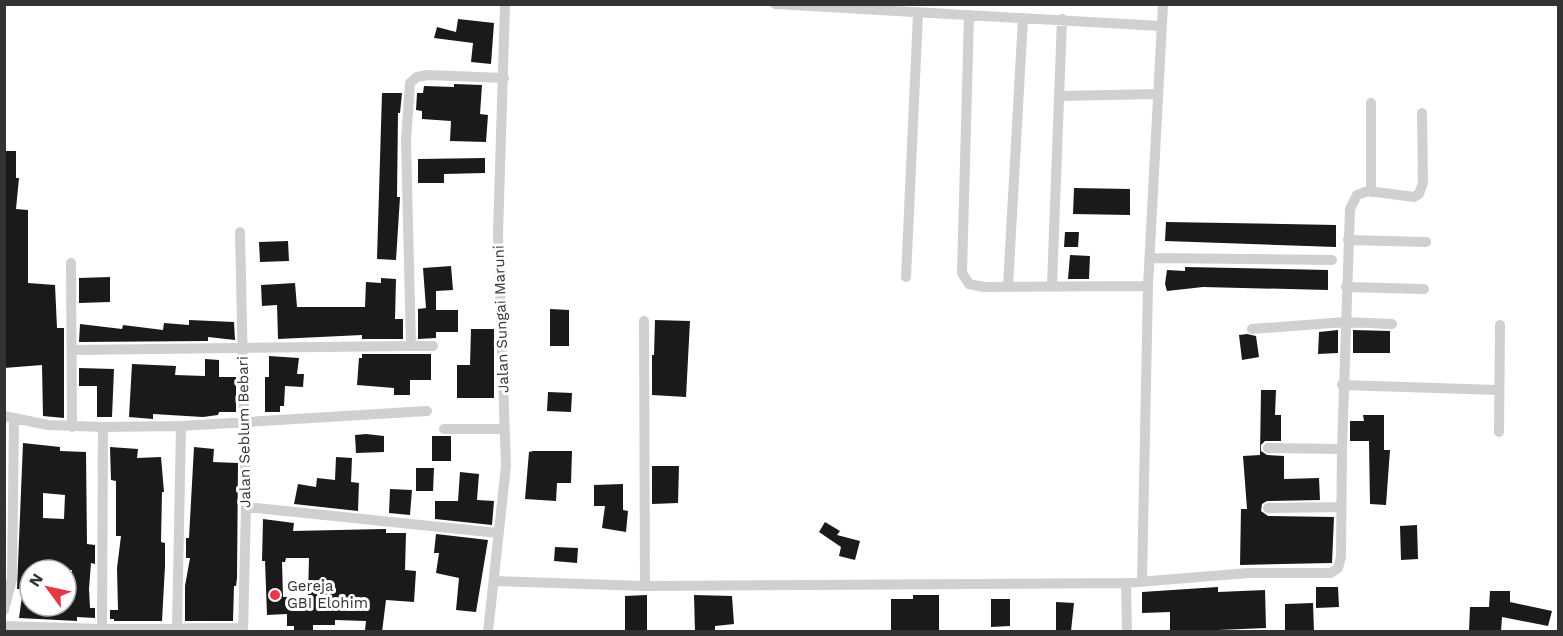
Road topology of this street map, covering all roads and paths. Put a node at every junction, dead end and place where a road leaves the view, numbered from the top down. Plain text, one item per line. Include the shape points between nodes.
1 (506, 4) edge
2 (775, 4) edge
3 (1163, 4) edge
4 (918, 14) junction
5 (969, 15) junction
6 (1023, 18) junction
7 (1062, 19) junction
8 (1160, 26) junction
9 (504, 78) junction
10 (1156, 94) junction
11 (1059, 96) junction
12 (1371, 103) dead end
13 (1422, 113) dead end
14 (1371, 192) junction
15 (240, 232) dead end
16 (1348, 240) junction
17 (1426, 242) dead end
18 (1151, 258) junction
19 (1332, 260) dead end
20 (71, 263) dead end
21 (906, 277) dead end
22 (1052, 285) junction
23 (1008, 286) junction
24 (1148, 286) junction
25 (1346, 287) junction
26 (1425, 290) dead end
27 (644, 321) dead end
28 (1345, 322) junction
29 (1392, 324) dead end
30 (1500, 325) dead end
31 (1252, 329) dead end
32 (242, 346) junction
33 (411, 346) junction
34 (433, 346) dead end
35 (73, 350) junction
36 (1342, 385) junction
37 (1498, 390) junction
38 (428, 411) dead end
39 (9, 417) edge
40 (245, 422) junction
41 (72, 426) junction
42 (181, 426) junction
43 (103, 428) junction
44 (444, 429) dead end
45 (504, 429) junction
46 (1499, 432) dead end
47 (1268, 448) dead end
48 (1342, 449) junction
49 (246, 507) junction
50 (1341, 507) junction
51 (1268, 508) dead end
52 (498, 533) junction
53 (494, 580) junction
54 (1142, 581) junction
55 (1126, 583) junction
56 (8, 586) edge
57 (645, 586) junction
58 (4, 610) edge
59 (4, 626) edge
60 (177, 628) junction
61 (102, 629) junction
62 (243, 629) edge
63 (488, 632) edge
64 (1127, 632) edge

1 - 9 street, Jalan Sungai Maruni
2 - 4 street
3 - 8 street
4 - 5 street
4 - 21 street
5 - 6 street
5 - 23 street via 962,273 969,284
6 - 7 street
6 - 23 street
7 - 8 street
7 - 11 street
8 - 10 street
9 - 33 street via 428,75 410,83 406,141
9 - 45 street, Jalan Sungai Maruni via 498,234
10 - 11 street
10 - 18 street
11 - 22 street
12 - 14 street
13 - 14 street via 1423,183 1419,194 1414,197
14 - 16 street via 1352,200
15 - 32 street, Jalan Seblum Bebari
16 - 17 street
16 - 25 street
18 - 19 street
18 - 24 street
20 - 35 street
22 - 23 street
22 - 24 street
24 - 54 street
25 - 26 street
25 - 28 street
27 - 57 street
28 - 29 street
28 - 31 street
28 - 36 street
30 - 37 street
32 - 33 street
32 - 35 street
32 - 40 street, Jalan Seblum Bebari
33 - 34 street
35 - 41 street
36 - 37 street
36 - 48 street
37 - 46 street
38 - 40 street
39 - 41 street
39 - 56 street
40 - 42 street
40 - 49 street, Jalan Seblum Bebari
41 - 43 street
42 - 43 street
42 - 60 street
43 - 61 street
44 - 45 street
45 - 52 street, Jalan Sungai Maruni via 506,466
47 - 48 street
48 - 50 street
49 - 52 street
49 - 62 street, Jalan Seblum Bebari
50 - 51 street
50 - 54 street via 1341,557 1338,568 1331,573 1248,573
52 - 53 street, Jalan Sungai Maruni
53 - 57 street
53 - 63 street, Jalan Sungai Maruni
54 - 55 street
55 - 57 street
55 - 64 street
56 - 58 street
59 - 61 street
60 - 61 street
60 - 62 street

